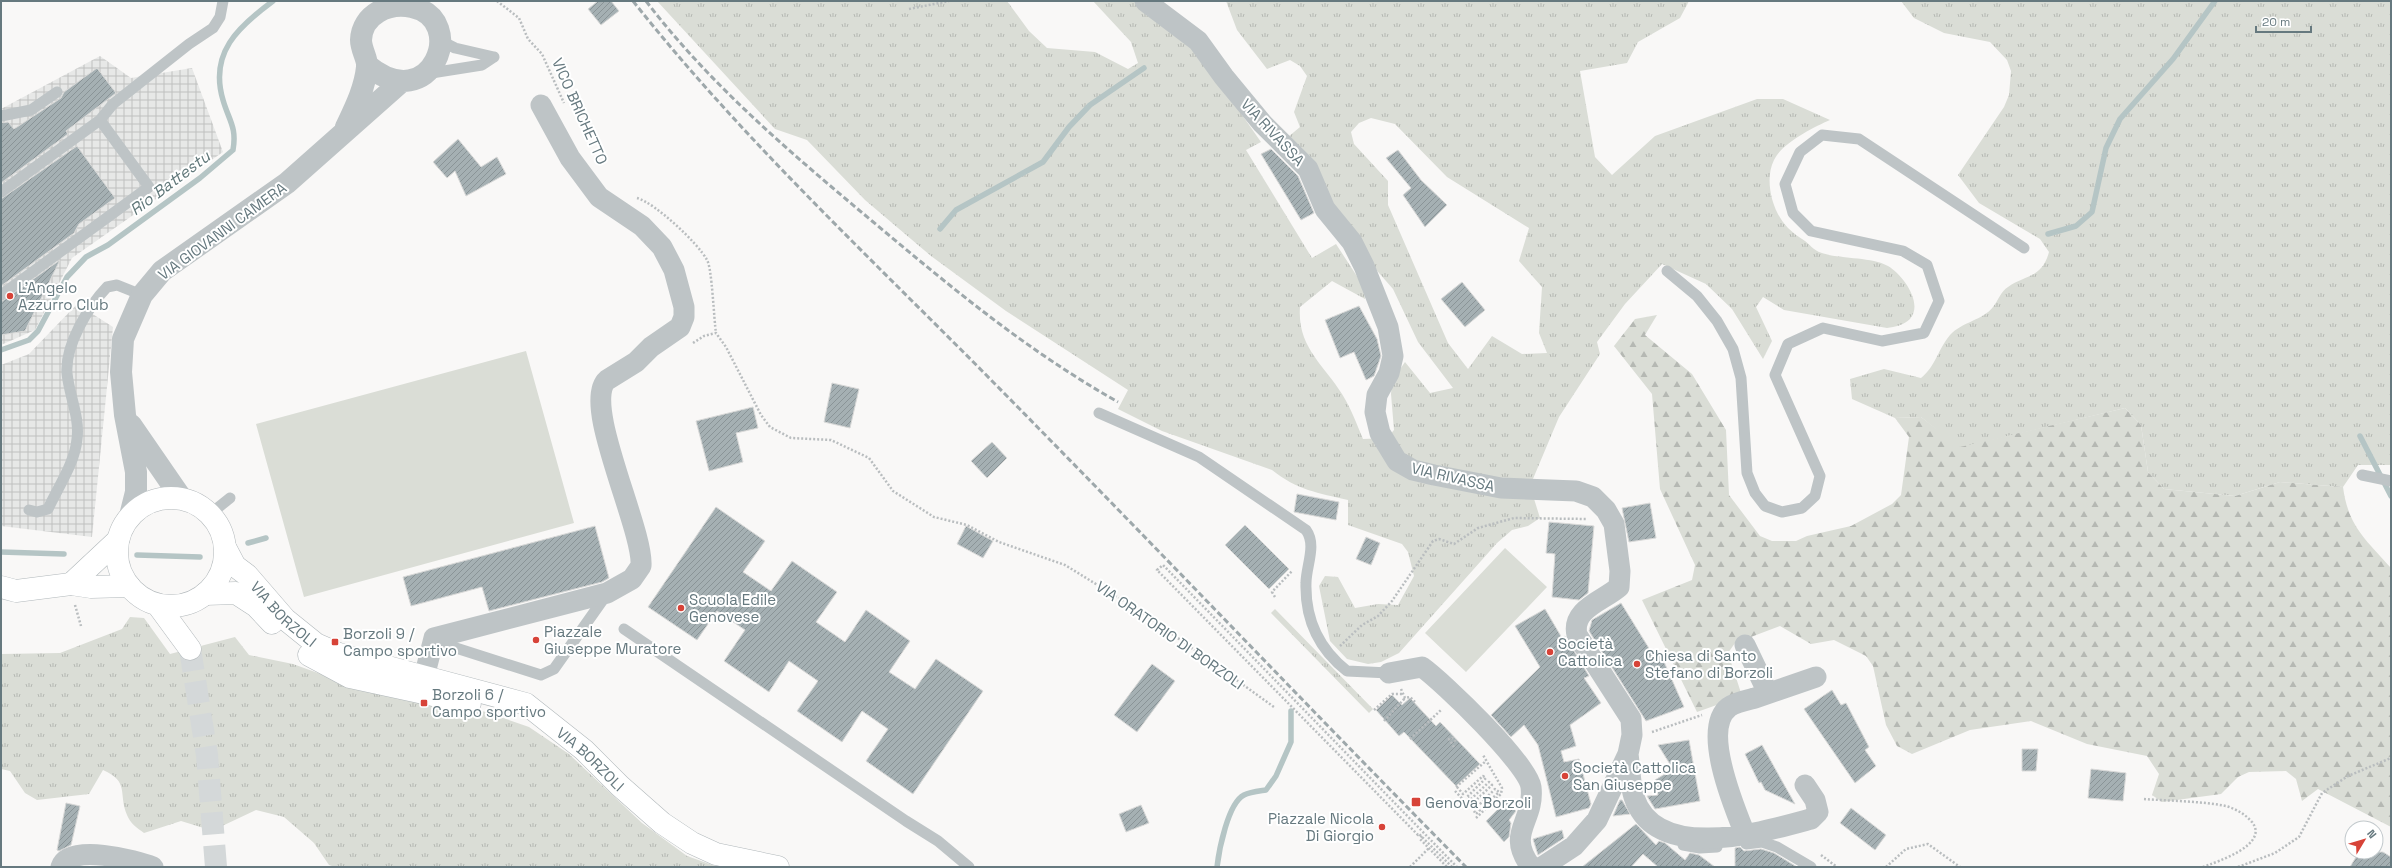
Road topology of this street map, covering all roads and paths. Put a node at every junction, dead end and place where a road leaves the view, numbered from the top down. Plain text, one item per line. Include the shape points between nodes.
1 (223, 1) edge
2 (497, 1) edge
3 (949, 1) edge
4 (1145, 1) edge
5 (388, 4) edge
6 (424, 6) edge
7 (909, 9) dead end
8 (441, 41) junction
9 (368, 65) junction
10 (423, 75) junction
11 (401, 82) junction
12 (58, 92) dead end
13 (541, 105) dead end
14 (566, 106) dead end
15 (1, 116) edge
16 (100, 120) junction
17 (344, 134) junction
18 (1, 192) edge
19 (632, 196) dead end
20 (2024, 248) dead end
21 (1667, 271) dead end
22 (1, 295) edge
23 (142, 295) junction
24 (716, 333) junction
25 (687, 346) dead end
26 (1099, 413) dead end
27 (125, 415) junction
28 (2362, 475) dead end
29 (2391, 481) edge
30 (230, 498) dead end
31 (182, 499) junction
32 (29, 510) dead end
33 (1606, 510) junction
34 (210, 514) junction
35 (130, 516) junction
36 (118, 540) junction
37 (225, 547) junction
38 (1310, 554) junction
39 (71, 584) junction
40 (129, 586) junction
41 (1, 587) edge
42 (607, 593) junction
43 (1275, 597) dead end
44 (198, 598) junction
45 (157, 604) junction
46 (624, 629) dead end
47 (434, 638) junction
48 (1745, 645) dead end
49 (1336, 651) dead end
50 (1389, 673) joint
51 (1816, 677) dead end
52 (423, 684) junction
53 (1768, 693) junction
54 (1403, 694) dead end
55 (1405, 698) dead end
56 (1731, 706) junction
57 (1274, 707) dead end
58 (1374, 710) dead end
59 (1441, 710) dead end
60 (1384, 721) dead end
61 (1410, 739) dead end
62 (1457, 743) dead end
63 (1630, 745) junction
64 (1454, 747) dead end
65 (2391, 758) edge
66 (1486, 761) dead end
67 (1492, 770) dead end
68 (1806, 785) dead end
69 (1456, 788) junction
70 (1635, 797) junction
71 (2144, 799) dead end
72 (1470, 807) dead end
73 (1474, 811) dead end
74 (1476, 818) dead end
75 (1745, 834) junction
76 (1422, 836) junction
77 (1429, 848) junction
78 (61, 867) edge
79 (153, 867) edge
80 (778, 867) edge
81 (969, 867) edge
82 (1410, 867) edge
83 (1447, 867) edge
84 (1452, 867) edge
85 (1457, 867) edge
86 (1531, 867) edge
87 (1542, 867) edge
88 (1811, 867) edge
89 (1886, 867) edge
90 (1960, 867) edge
91 (2203, 867) edge
92 (2238, 867) edge

1 - 16 lane via 220,17 213,28 113,104
2 - 14 path, VICO BRICHETTO via 519,18 528,39 542,54
3 - 7 path
4 - 33 street, VIA RIVASSA via 1198,41 1262,123 1308,169 1325,209 1352,242 1367,272 1388,327 1393,356 1389,373 1377,395 1375,416 1384,443 1397,461 1420,471 1501,488 1576,491 1593,497
5 - 6 street
5 - 9 street via 364,27 361,40
6 - 8 street
8 - 10 street via 434,64
8 - 10 lane via 455,48 494,57 482,65
9 - 11 street via 388,80
9 - 17 street via 362,91
10 - 11 street
11 - 17 street, VIA GIOVANNI CAMERA
12 - 15 lane via 31,110
13 - 42 street via 570,158 599,197 642,226 662,247 674,270 684,307 680,327 651,347 636,362 607,380 602,388 602,411 612,456 642,561 639,572 632,579
16 - 18 lane
16 - 22 lane via 149,187
17 - 23 street, VIA GIOVANNI CAMERA via 287,183 162,272
19 - 24 path via 644,200 681,229 708,261
20 - 21 lane via 1859,138 1822,135 1800,152 1785,184 1793,213 1811,231 1903,251 1927,265 1939,301 1924,333 1882,341 1823,328 1788,344 1775,375 1820,476 1815,496 1802,508 1782,512 1765,506 1755,493 1748,472 1741,378 1733,349 1717,321 1697,296
23 - 27 street, VIA GIOVANNI CAMERA via 123,339 121,372
23 - 32 lane via 117,286 107,287 76,332 69,352 67,373 76,415 78,438 75,453 48,509 37,512
24 - 25 path via 704,336
24 - 57 path, VIA ORATORIO DI BORZOLI via 726,347 760,415 770,427 791,438 831,440 838,443 868,458 893,490 934,516 967,525 999,542 1065,565 1143,613
26 - 38 lane via 1205,462 1306,530 1311,536
27 - 31 street
27 - 35 street, VIA GIOVANNI CAMERA via 136,472 136,492
28 - 29 lane
30 - 34 lane
31 - 34 main road, VIA BORZOLI via 197,504
31 - 35 main road, VIA BORZOLI via 154,500 141,506
33 - 49 path via 1588,519 1514,518 1478,528 1454,544 1439,538 1433,540 1392,601 1378,616 1362,625
33 - 63 street via 1614,524 1620,571 1619,587 1608,597 1588,608 1578,617 1575,626 1577,635 1626,708 1631,719
34 - 37 main road, VIA BORZOLI via 220,529
35 - 36 main road, VIA BORZOLI via 122,527
36 - 39 main road, VIA BORZOLI
36 - 40 main road, VIA BORZOLI via 120,572
37 - 44 main road, VIA BORZOLI via 223,568 213,586
37 - 52 main road, VIA BORZOLI via 235,566 247,575 285,620 316,644
38 - 43 path via 1272,592
38 - 50 lane via 1306,584 1315,635 1322,646 1347,671
39 - 40 main road via 91,587
39 - 41 main road via 16,591
40 - 45 main road, VIA BORZOLI via 142,597
42 - 47 street
42 - 47 lane via 554,669 541,675 456,648
44 - 45 main road, VIA BORZOLI via 180,605
44 - 45 main road via 190,649
44 - 52 main road via 236,593 256,606 299,650 350,676
46 - 81 lane via 938,841
47 - 52 street
48 - 53 street
50 - 86 street via 1422,667 1429,672 1462,701 1528,776 1531,801 1519,841 1522,855
51 - 53 street
52 - 80 main road, VIA BORZOLI via 468,702 554,727 584,750 662,823 692,843 716,854
53 - 56 street
54 - 58 path via 1392,694
55 - 60 path
56 - 63 path via 1646,735
56 - 75 street via 1721,717 1717,735 1727,784
59 - 61 path
62 - 64 path via 1453,738 1449,739
63 - 70 street
63 - 87 street via 1597,820 1574,846
65 - 92 path via 2348,776 2322,793 2299,837 2275,853
66 - 69 path
67 - 74 path via 1502,788 1501,794
68 - 75 street via 1818,807 1814,816
69 - 72 path
69 - 73 path via 1464,794 1483,776 1486,778 1467,797 1470,800 1489,782 1492,785 1472,804 1476,808 1495,789 1499,792 1476,814
70 - 75 street via 1656,826 1682,837 1699,839
70 - 88 lane via 1641,817 1653,831 1671,842 1700,848 1762,842
71 - 91 path via 2226,806 2247,816 2254,825 2255,832 2251,842 2232,857
76 - 77 path via 1420,838
76 - 84 path
76 - 85 path via 1412,830 1157,570 1163,565
77 - 82 path
77 - 83 path
78 - 79 street via 67,859 85,855 122,857
89 - 90 path via 1906,849 1928,844

